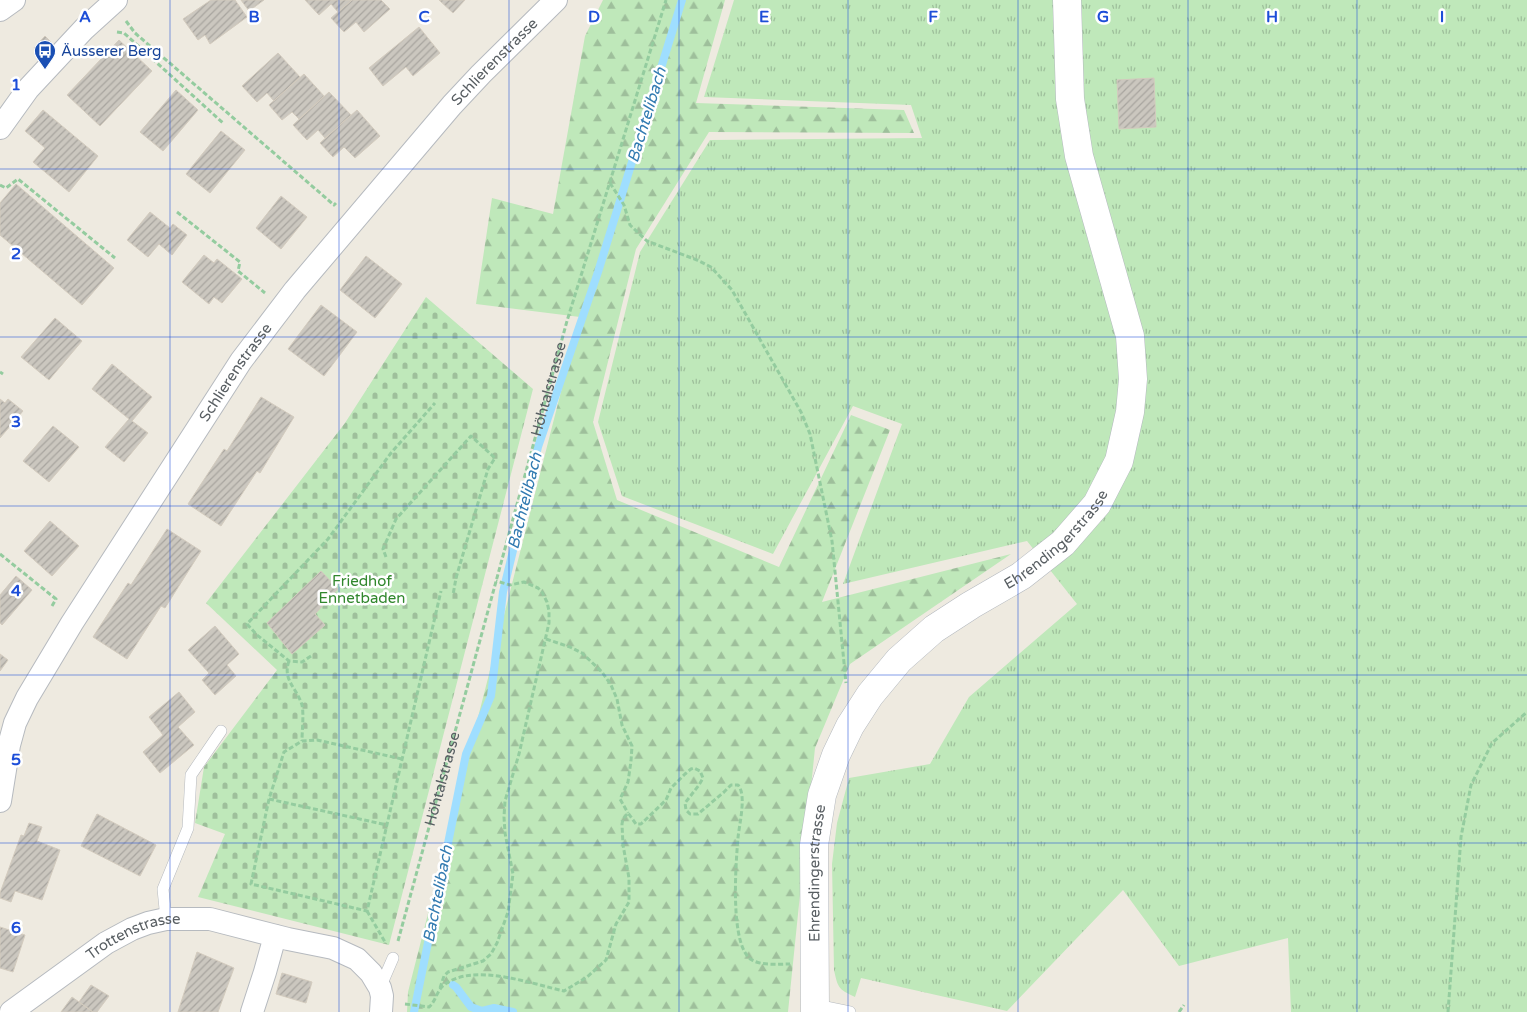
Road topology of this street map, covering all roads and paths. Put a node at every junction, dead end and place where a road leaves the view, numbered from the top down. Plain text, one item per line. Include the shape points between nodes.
1 (14, 0) edge
2 (556, 0) edge
3 (666, 0) edge
4 (1067, 0) edge
5 (114, 1) edge
6 (0, 10) edge
7 (84, 29) junction
8 (224, 123) dead end
9 (0, 128) edge
10 (610, 182) junction
11 (0, 185) edge
12 (341, 198) dead end
13 (177, 212) dead end
14 (115, 258) dead end
15 (282, 308) junction
16 (436, 402) dead end
17 (0, 554) edge
18 (386, 557) dead end
19 (497, 581) junction
20 (441, 592) dead end
21 (453, 595) dead end
22 (68, 629) junction
23 (546, 639) junction
24 (311, 656) dead end
25 (289, 661) junction
26 (846, 686) dead end
27 (1527, 712) edge
28 (221, 731) dead end
29 (302, 741) junction
30 (402, 759) junction
31 (269, 799) junction
32 (0, 801) edge
33 (628, 813) junction
34 (387, 825) junction
35 (367, 911) junction
36 (166, 919) junction
37 (275, 936) junction
38 (393, 958) junction
39 (816, 964) junction
40 (380, 988) junction
41 (440, 988) junction
42 (411, 1005) dead end
43 (1184, 1005) dead end
44 (816, 1008) edge
45 (11, 1012) edge
46 (252, 1012) edge
47 (381, 1012) edge
48 (850, 1012) edge
49 (1179, 1012) edge
50 (1448, 1012) edge

1 - 6 street
2 - 15 street, Schlierenstrasse via 452,105
3 - 10 path, Höhtalstrasse
4 - 39 main road, Ehrendingerstrasse via 1070,100 1079,156 1130,336 1133,379 1130,412 1119,461 1097,504 1063,543 1021,576 934,629 899,660 850,726 822,795 814,845
5 - 7 street
5 - 12 path via 135,33 334,205
7 - 8 path via 124,33
7 - 9 street via 28,89
10 - 19 path, Höhtalstrasse via 567,322
10 - 26 path via 624,205 630,225 647,241 711,267 732,290 801,412 810,434 832,541
11 - 14 path via 6,188 18,179
13 - 15 path via 240,262 238,271
15 - 22 street, Schlierenstrasse via 241,361
16 - 25 path via 391,453 328,540 247,624
17 - 22 path via 56,599 48,614
18 - 21 path via 383,549 396,519 471,436 496,458 488,469
19 - 23 path via 510,585 524,582 542,592 550,611
19 - 38 path, Höhtalstrasse
20 - 30 path
22 - 32 street, Schlierenstrasse via 16,723
23 - 33 path via 582,653 611,685 622,725 632,746 628,782 620,799
23 - 41 path via 505,801 505,833 513,874 508,912 491,954 483,961 448,972
24 - 25 path via 302,662
25 - 29 path via 286,668 288,678 302,706
27 - 50 path via 1492,743 1471,785 1461,836
28 - 36 lane via 191,775 188,828 163,889
29 - 30 path via 317,740
29 - 31 path via 284,752
30 - 34 path
31 - 34 path
31 - 35 path via 251,884
33 - 39 path via 636,824 641,824 692,768 698,769 703,778 685,803 690,814 698,814 731,785 738,785 742,792 742,807 735,898 746,956 763,963
33 - 41 path via 622,824 622,845 629,878 629,902 616,924 606,960 564,991 498,975 459,977
34 - 35 path
35 - 38 path
36 - 37 street, Trottenstrasse via 210,919
36 - 45 street, Trottenstrasse via 132,929 106,943
37 - 40 street, Trottenstrasse via 333,948 357,959
37 - 46 street
38 - 40 lane
39 - 44 main road, Ehrendingerstrasse
40 - 47 street
41 - 42 path via 429,1007
43 - 49 path
44 - 48 lane

